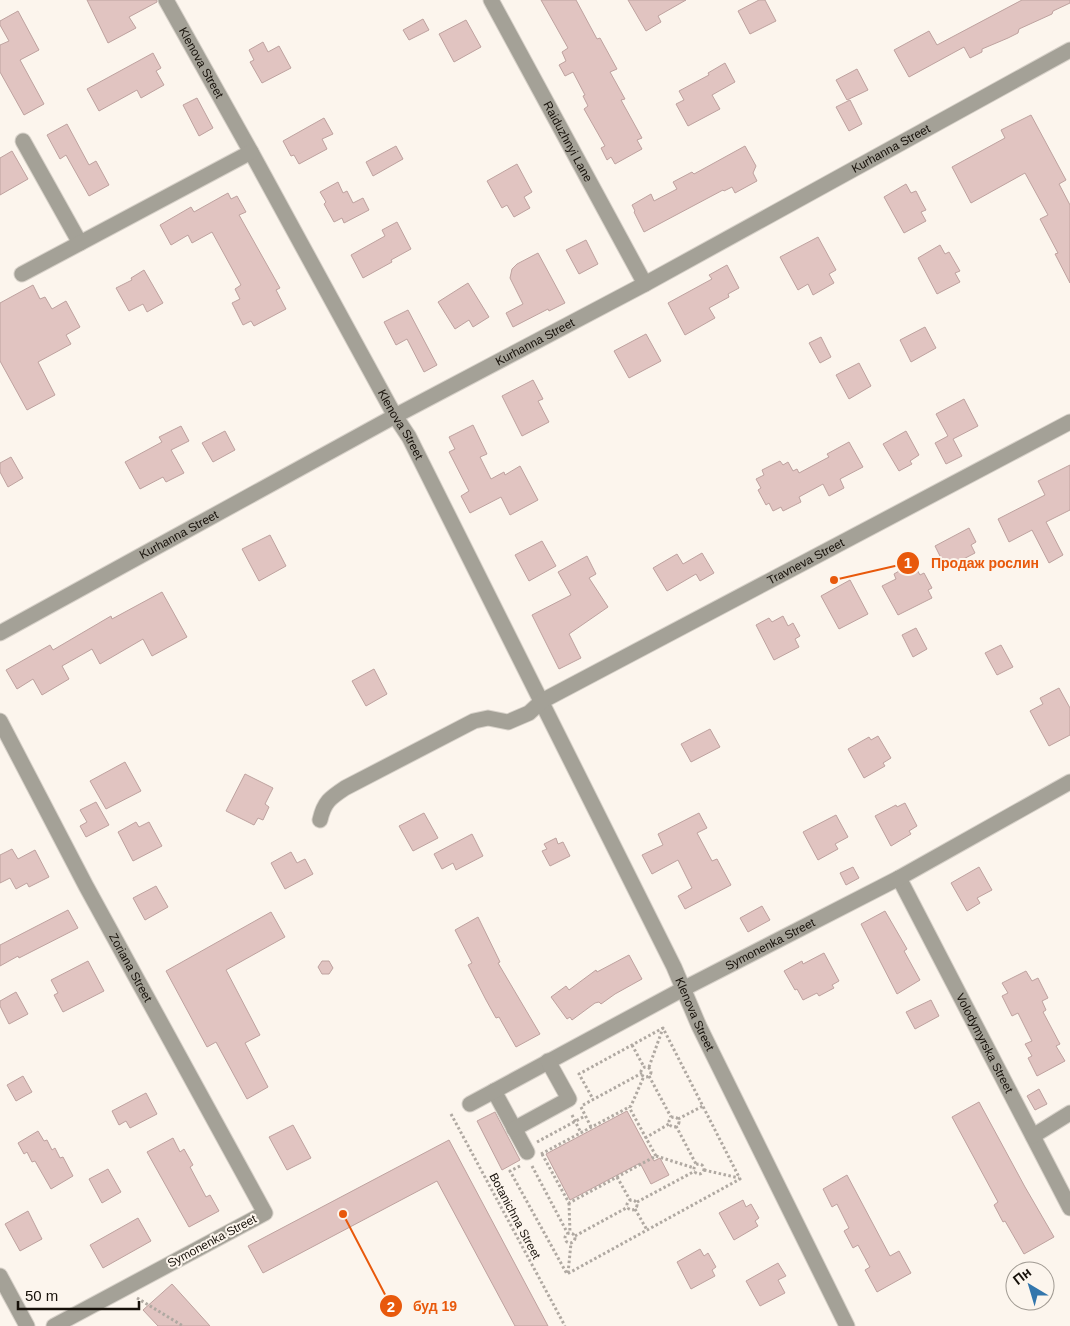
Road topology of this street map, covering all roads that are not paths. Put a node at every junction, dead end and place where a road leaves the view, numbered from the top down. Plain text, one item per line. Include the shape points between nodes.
1 (166, 0) edge
2 (490, 0) edge
3 (1070, 50) edge
4 (23, 141) dead end
5 (251, 152) junction
6 (80, 243) junction
7 (22, 274) dead end
8 (645, 284) junction
9 (395, 416) junction
10 (1070, 422) edge
11 (0, 633) edge
12 (542, 701) junction
13 (0, 720) edge
14 (1070, 782) edge
15 (320, 820) dead end
16 (899, 878) junction
17 (683, 989) junction
18 (548, 1061) junction
19 (494, 1091) junction
20 (470, 1104) dead end
21 (1070, 1113) edge
22 (514, 1129) junction
23 (1033, 1136) junction
24 (531, 1154) road end
25 (1070, 1208) edge
26 (265, 1213) joint
27 (0, 1276) edge
28 (27, 1326) edge
29 (54, 1326) edge
30 (847, 1326) edge

1 - 5 street, Klenova Street
2 - 8 street, Raiduzhnyi Lane
3 - 8 street, Kurhanna Street
4 - 6 street
5 - 6 street
5 - 9 street, Klenova Street
6 - 7 street
8 - 9 street, Kurhanna Street
9 - 11 street, Kurhanna Street
9 - 12 street, Klenova Street via 409,437
10 - 12 street, Travneva Street
12 - 15 street via 529,713 508,722 488,718 474,721 345,788 323,807
12 - 17 street, Klenova Street
13 - 26 street, Zoriana Street via 86,886
14 - 16 street, Symonenka Street
16 - 17 street, Symonenka Street
16 - 23 street, Volodymyrska Street
17 - 18 street, Symonenka Street
17 - 30 street, Klenova Street
18 - 19 street, Symonenka Street
18 - 22 street via 571,1102
19 - 20 street, Symonenka Street
19 - 22 street
21 - 23 street
22 - 24 street
23 - 25 street, Volodymyrska Street
26 - 29 street, Symonenka Street
27 - 28 street

